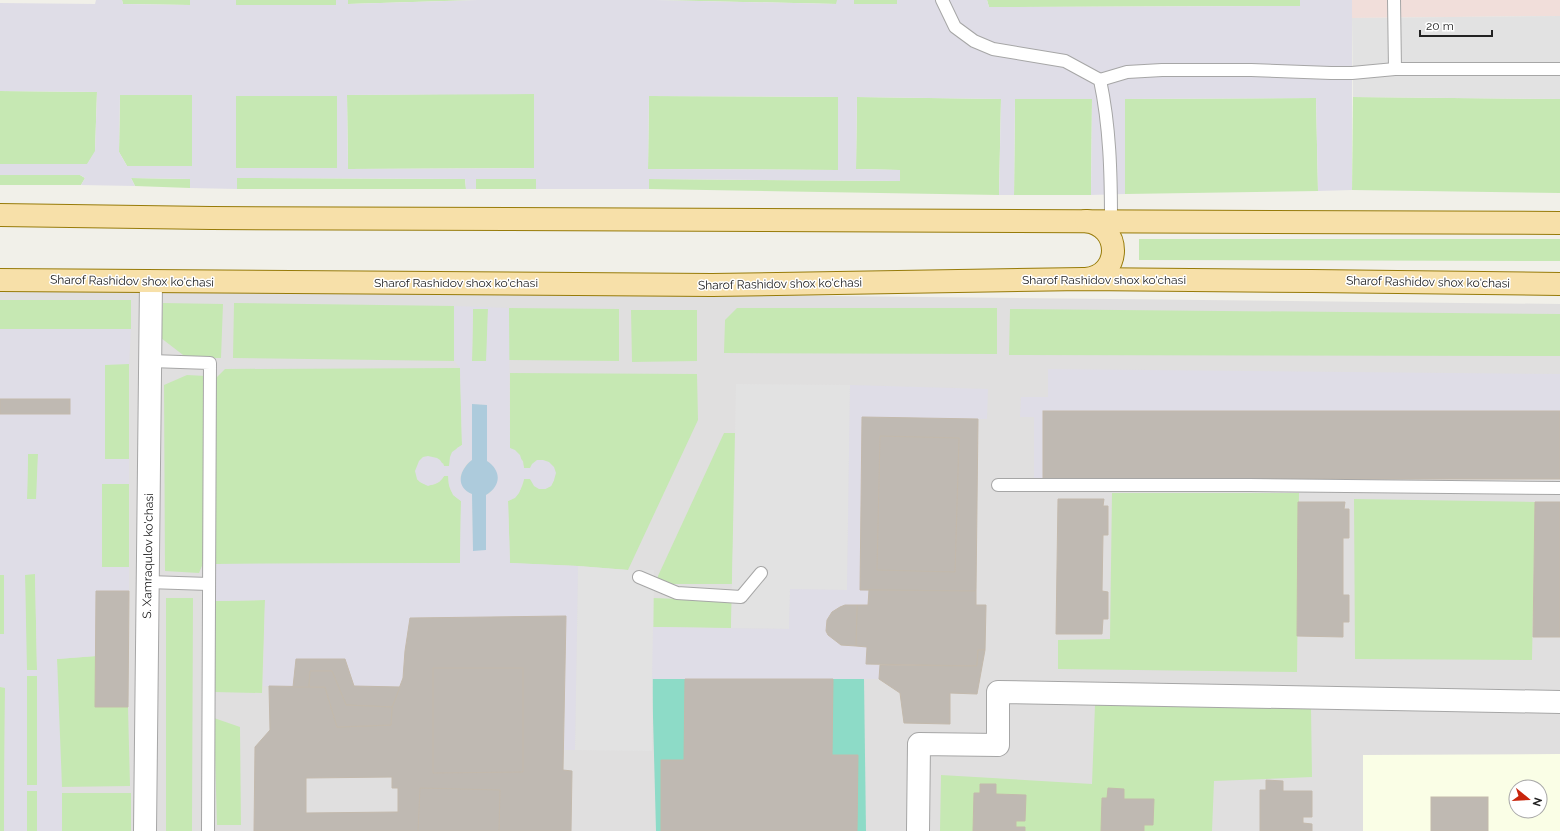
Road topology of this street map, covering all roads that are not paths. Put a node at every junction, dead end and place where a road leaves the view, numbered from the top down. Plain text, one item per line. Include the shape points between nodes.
1 (942, 0) edge
2 (1394, 0) edge
3 (1395, 69) junction
4 (1560, 69) edge
5 (1100, 80) junction
6 (0, 215) edge
7 (1084, 221) junction
8 (1111, 221) junction
9 (1560, 223) edge
10 (1083, 279) junction
11 (0, 280) edge
12 (151, 282) junction
13 (1560, 284) edge
14 (151, 361) junction
15 (998, 485) dead end
16 (1560, 488) edge
17 (761, 573) dead end
18 (639, 577) dead end
19 (148, 582) junction
20 (209, 584) junction
21 (1560, 702) edge
22 (145, 831) edge
23 (208, 831) edge
24 (918, 831) edge

1 - 5 lane via 955,27 974,41 993,49 1065,61
2 - 3 lane
3 - 4 lane
3 - 5 lane via 1352,73 1162,70 1127,72
5 - 8 lane via 1106,109
6 - 7 main road
7 - 8 main road
7 - 10 main road via 1100,225 1106,231 1111,238 1114,255 1106,270 1095,277
8 - 9 main road
10 - 12 main road, Sharof Rashidov shox ko'chasi via 712,285
10 - 13 main road, Sharof Rashidov shox ko'chasi
11 - 12 main road, Sharof Rashidov shox ko'chasi
12 - 14 street, S. Xamraqulov ko'chasi
14 - 19 street, S. Xamraqulov ko'chasi
14 - 20 lane via 210,363
15 - 16 lane
17 - 18 lane via 741,597 677,593
19 - 20 lane
19 - 22 street, S. Xamraqulov ko'chasi
20 - 23 lane
21 - 24 street via 998,692 998,745 919,744

